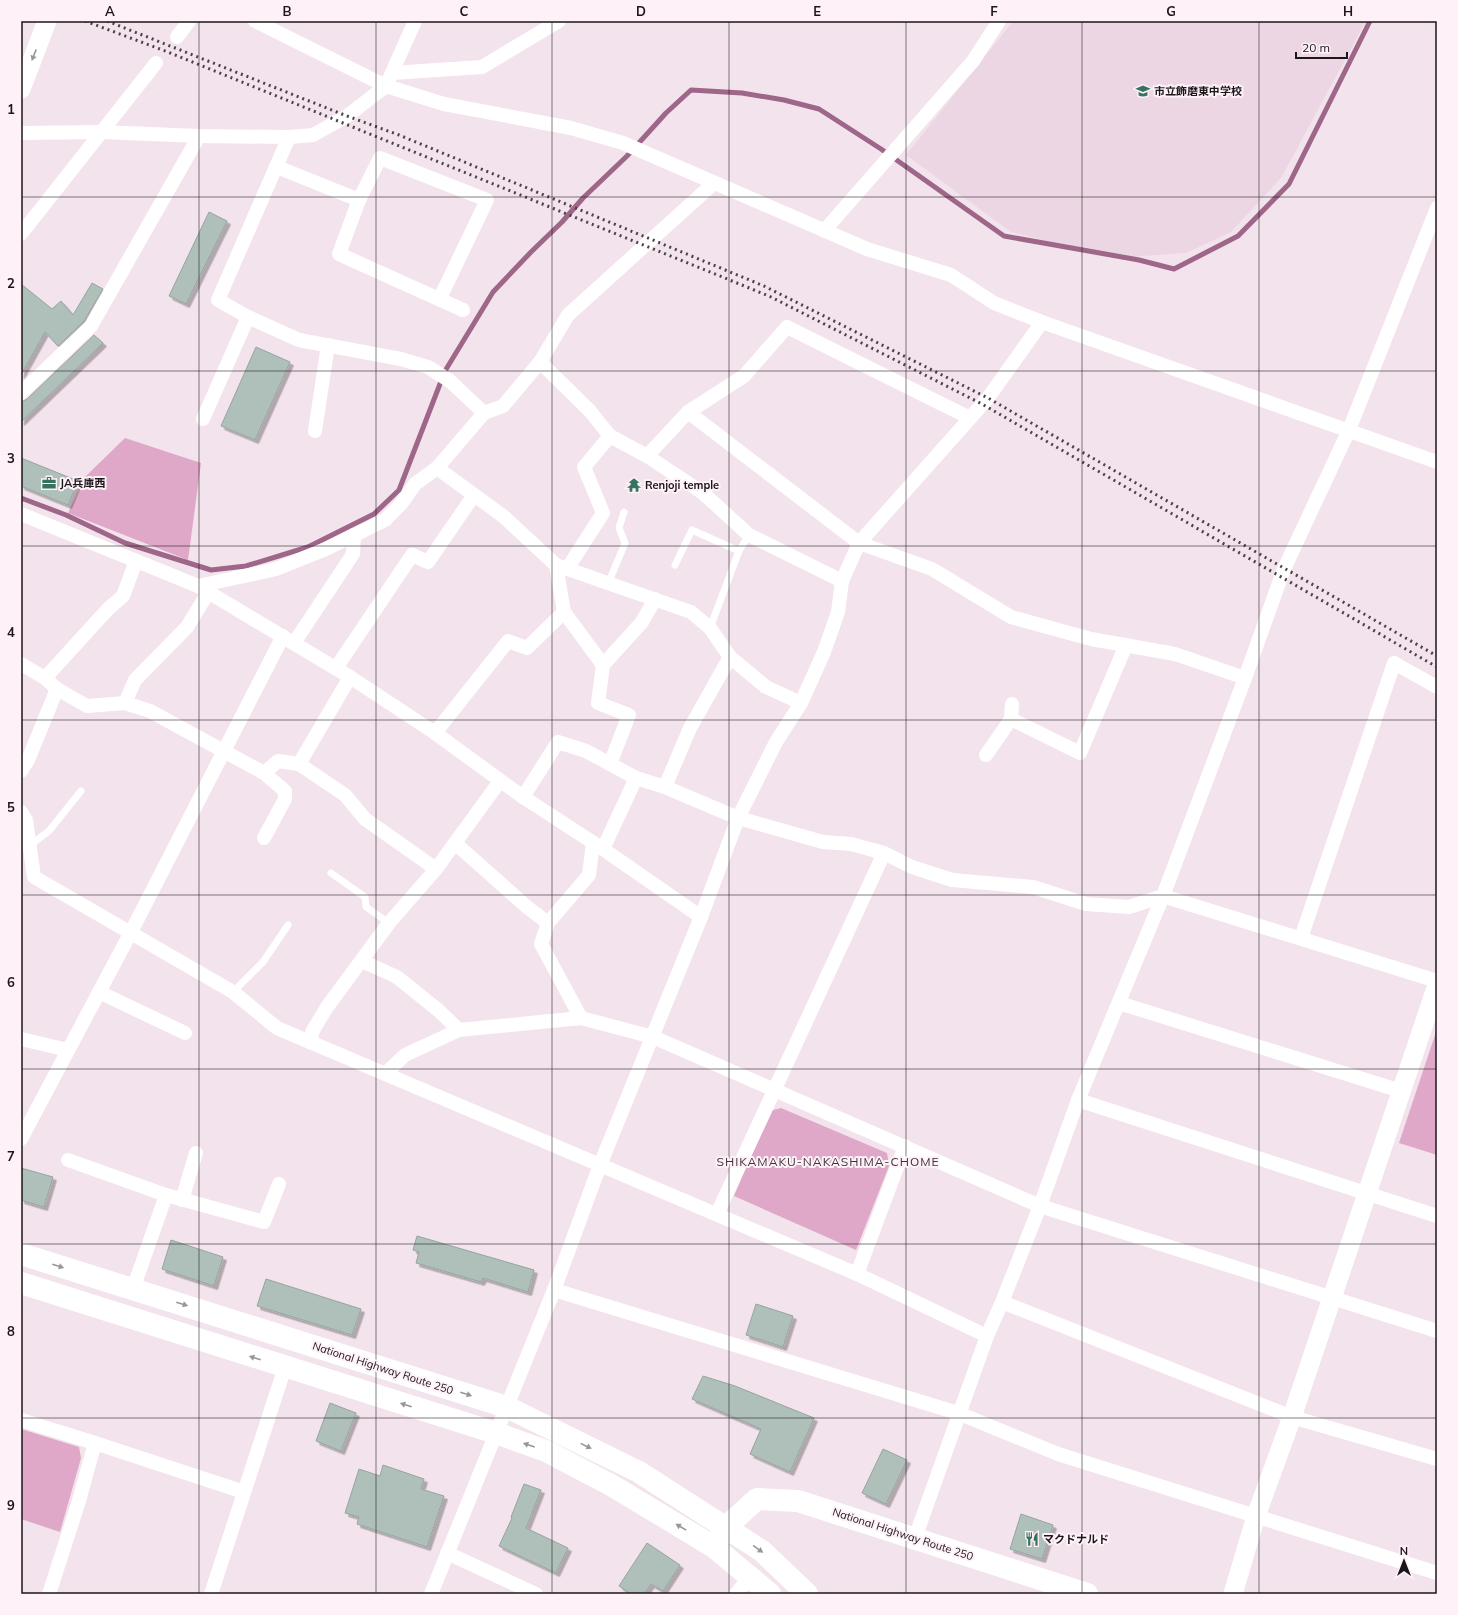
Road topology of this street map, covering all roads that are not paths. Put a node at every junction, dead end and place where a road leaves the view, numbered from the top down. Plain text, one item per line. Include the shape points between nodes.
1 (47, 21) edge
2 (189, 21) edge
3 (255, 21) edge
4 (415, 21) edge
5 (559, 21) edge
6 (999, 21) edge
7 (176, 37) dead end
8 (156, 63) dead end
9 (392, 73) junction
10 (386, 86) junction
11 (21, 89) edge
12 (102, 132) junction
13 (21, 133) edge
14 (199, 136) junction
15 (289, 137) junction
16 (277, 167) junction
17 (714, 183) junction
18 (359, 200) junction
19 (1437, 208) edge
20 (824, 231) junction
21 (21, 234) edge
22 (440, 298) junction
23 (463, 310) dead end
24 (248, 317) junction
25 (1042, 322) junction
26 (328, 345) junction
27 (540, 362) junction
28 (21, 393) edge
29 (688, 412) junction
30 (484, 413) junction
31 (970, 418) junction
32 (203, 419) dead end
33 (1349, 430) junction
34 (315, 431) dead end
35 (610, 436) junction
36 (647, 456) junction
37 (1437, 462) edge
38 (437, 468) junction
39 (474, 495) junction
40 (624, 512) dead end
41 (21, 514) edge
42 (354, 535) junction
43 (749, 535) junction
44 (859, 543) junction
45 (739, 551) junction
46 (136, 561) junction
47 (674, 565) dead end
48 (562, 567) junction
49 (842, 581) junction
50 (608, 584) junction
51 (203, 588) junction
52 (655, 599) junction
53 (564, 612) junction
54 (710, 628) junction
55 (289, 639) junction
56 (1126, 645) junction
57 (730, 656) junction
58 (21, 664) edge
59 (604, 665) junction
60 (336, 668) junction
61 (350, 677) junction
62 (45, 678) junction
63 (1245, 678) junction
64 (1437, 688) edge
65 (57, 689) junction
66 (125, 703) junction
67 (801, 703) junction
68 (1012, 704) dead end
69 (1011, 719) junction
70 (435, 733) junction
71 (224, 750) junction
72 (986, 755) dead end
73 (300, 764) junction
74 (610, 764) junction
75 (21, 772) edge
76 (264, 773) junction
77 (636, 778) junction
78 (500, 781) junction
79 (665, 787) junction
80 (81, 791) dead end
81 (523, 797) junction
82 (21, 812) edge
83 (738, 818) junction
84 (264, 838) dead end
85 (455, 843) junction
86 (30, 846) junction
87 (598, 846) junction
88 (884, 853) junction
89 (436, 869) junction
90 (331, 874) dead end
91 (1163, 896) junction
92 (701, 917) junction
93 (389, 923) junction
94 (548, 923) junction
95 (288, 925) dead end
96 (131, 932) junction
97 (1301, 938) junction
98 (362, 961) junction
99 (1437, 981) edge
100 (1437, 985) edge
101 (99, 992) junction
102 (233, 992) junction
103 (1119, 1003) junction
104 (581, 1018) junction
105 (459, 1030) junction
106 (185, 1033) dead end
107 (653, 1037) junction
108 (21, 1038) edge
109 (311, 1043) junction
110 (68, 1050) junction
111 (385, 1074) junction
112 (774, 1089) junction
113 (1401, 1091) junction
114 (1078, 1100) junction
115 (21, 1139) edge
116 (905, 1146) junction
117 (196, 1153) dead end
118 (68, 1160) dead end
119 (600, 1164) junction
120 (279, 1184) dead end
121 (1367, 1193) junction
122 (166, 1195) junction
123 (182, 1200) junction
124 (1040, 1206) junction
125 (717, 1214) junction
126 (1437, 1216) edge
127 (21, 1254) edge
128 (858, 1274) junction
129 (21, 1284) edge
130 (133, 1289) junction
131 (554, 1290) junction
132 (1331, 1297) junction
133 (1002, 1302) junction
134 (1437, 1331) edge
135 (987, 1336) junction
136 (285, 1367) junction
137 (507, 1407) junction
138 (958, 1413) junction
139 (1292, 1417) junction
140 (21, 1420) edge
141 (496, 1433) junction
142 (95, 1443) junction
143 (1437, 1459) edge
144 (244, 1492) junction
145 (1256, 1516) junction
146 (726, 1527) junction
147 (915, 1538) junction
148 (714, 1547) junction
149 (447, 1553) junction
150 (1437, 1573) edge
151 (750, 1577) junction
152 (49, 1594) edge
153 (212, 1594) edge
154 (431, 1594) edge
155 (536, 1594) edge
156 (736, 1594) edge
157 (770, 1594) edge
158 (808, 1594) edge
159 (1087, 1594) edge
160 (1233, 1594) edge

1 -> 11 street
2 - 7 street
3 - 10 street
4 - 9 street
5 - 9 street via 482,66
6 - 20 street via 972,61
8 - 12 street
9 - 10 street
10 - 15 street via 347,116 313,135
10 - 17 street via 444,104 571,128 623,143
12 - 13 street
12 - 14 street
12 - 21 street
14 - 15 street
14 - 28 street via 91,326
15 - 16 street
16 - 18 street
16 - 24 street via 218,300
17 - 20 street
17 - 27 street via 568,316
18 - 22 street via 339,254
18 - 22 street via 380,158 487,200
19 - 33 street
20 - 25 street via 867,249 951,274 994,303
22 - 23 street
24 - 26 street via 300,340
24 - 32 street
25 - 31 street via 988,398
25 - 33 street via 1212,384
26 - 30 street via 401,359 428,367
26 - 34 street
27 - 30 street via 503,406
27 - 35 street via 590,411
29 - 31 street via 744,376 787,327
29 - 36 street
29 - 44 street
30 - 38 street
31 - 44 street
33 - 37 street
33 - 63 street via 1284,569
35 - 36 street
35 - 48 street via 584,467 604,513
36 - 43 street via 703,493
38 - 39 street
38 - 42 street via 416,484 385,520
39 - 48 street via 503,516
39 - 60 street via 428,562 412,555
40 - 50 lane via 619,528 624,543
41 - 46 street
42 - 51 street via 276,569
42 - 55 street via 353,554
43 - 45 lane
43 - 49 street
44 - 49 street
44 - 56 street via 932,569 1011,617 1091,639
45 - 47 lane via 692,530
45 - 54 lane
46 - 51 street
46 - 62 street via 123,596
48 - 50 street
48 - 53 street
49 - 67 street via 834,626
50 - 52 street
51 - 55 street
51 - 66 street via 187,627 135,680
52 - 54 street via 691,612
52 - 59 street via 642,622
53 - 59 street
53 - 70 street via 527,648 508,640
54 - 57 street
55 - 60 street
55 - 71 street
56 - 63 street via 1175,654
56 - 69 street via 1080,752
57 - 67 street via 766,686
57 - 79 street via 690,728
58 - 62 street
59 - 74 street via 598,703 629,715
60 - 61 street
61 - 70 street
61 - 73 street
62 - 65 street
63 - 91 street
64 - 97 street via 1394,663
65 - 66 street via 87,706
65 - 75 street
66 - 71 street via 150,711
67 - 83 street via 776,742
68 - 69 street
69 - 72 street
70 - 78 street
71 - 76 street
71 - 96 street
73 - 76 street via 278,761
73 - 89 street via 345,796 365,819
74 - 77 street
74 - 81 street via 586,751 558,742
76 - 84 street via 285,791 285,799
77 - 79 street
77 - 87 street
78 - 81 street
78 - 85 street
79 - 83 street
80 - 86 lane via 49,830
81 - 87 street
82 - 86 street via 26,820
83 - 88 street via 823,842 851,844
83 - 92 street
85 - 89 street
85 - 94 street
86 - 96 street via 34,877
87 - 92 street
87 - 94 street via 589,875
88 - 91 street via 912,867 952,880 1033,887 1086,904 1129,907
88 - 112 street
89 - 93 street
90 - 93 lane via 364,897 366,907
91 - 97 street
91 - 103 street
92 - 107 street
93 - 98 street
94 - 104 street via 541,944
95 - 102 lane via 263,962
96 - 101 street
96 - 102 street
97 - 99 street
98 - 105 street via 397,977
98 - 109 street via 327,1007 312,1032
100 - 113 street
101 - 106 street
101 - 110 street
102 - 109 street via 276,1028
103 - 113 street
103 - 114 street
104 - 105 street
104 - 107 street
105 - 111 street via 405,1055
107 - 112 street
107 - 119 street
108 - 110 street
109 - 111 street
110 - 115 street
111 - 119 street
112 - 116 street
112 - 125 street
113 - 121 street
114 - 121 street
114 - 124 street
116 - 124 street
116 - 128 street
117 - 123 street
118 - 122 street
119 - 125 street
119 - 131 street
120 - 123 street via 264,1222
121 - 126 street
121 - 132 street
122 - 123 street
122 - 130 street
124 - 132 street
124 - 133 street
125 - 128 street
127 -> 130 highway, National Highway Route 250
128 - 135 street
136 -> 129 highway
130 -> 137 highway, National Highway Route 250
131 - 137 street
131 - 138 street
132 - 134 street
132 - 139 street
133 - 135 street
133 - 139 street
135 - 138 street
141 -> 136 highway
136 - 144 street
137 - 141 street
137 -> 146 highway, National Highway Route 250 via 639,1472
138 - 145 street via 1058,1454
138 - 147 street
139 - 143 street
139 - 145 street
140 - 142 street
148 -> 141 highway via 611,1485 546,1451
141 - 149 street
142 - 144 street
142 - 152 street
144 - 153 street
145 - 150 street
145 - 160 street
146 - 147 highway, National Highway Route 250 via 757,1499 798,1501
146 - 148 highway, National Highway Route 250
146 -> 158 highway, National Highway Route 250 via 762,1551
147 - 159 highway, National Highway Route 250
148 - 151 highway
149 - 154 street
149 - 155 street
151 - 156 street
151 - 157 highway

